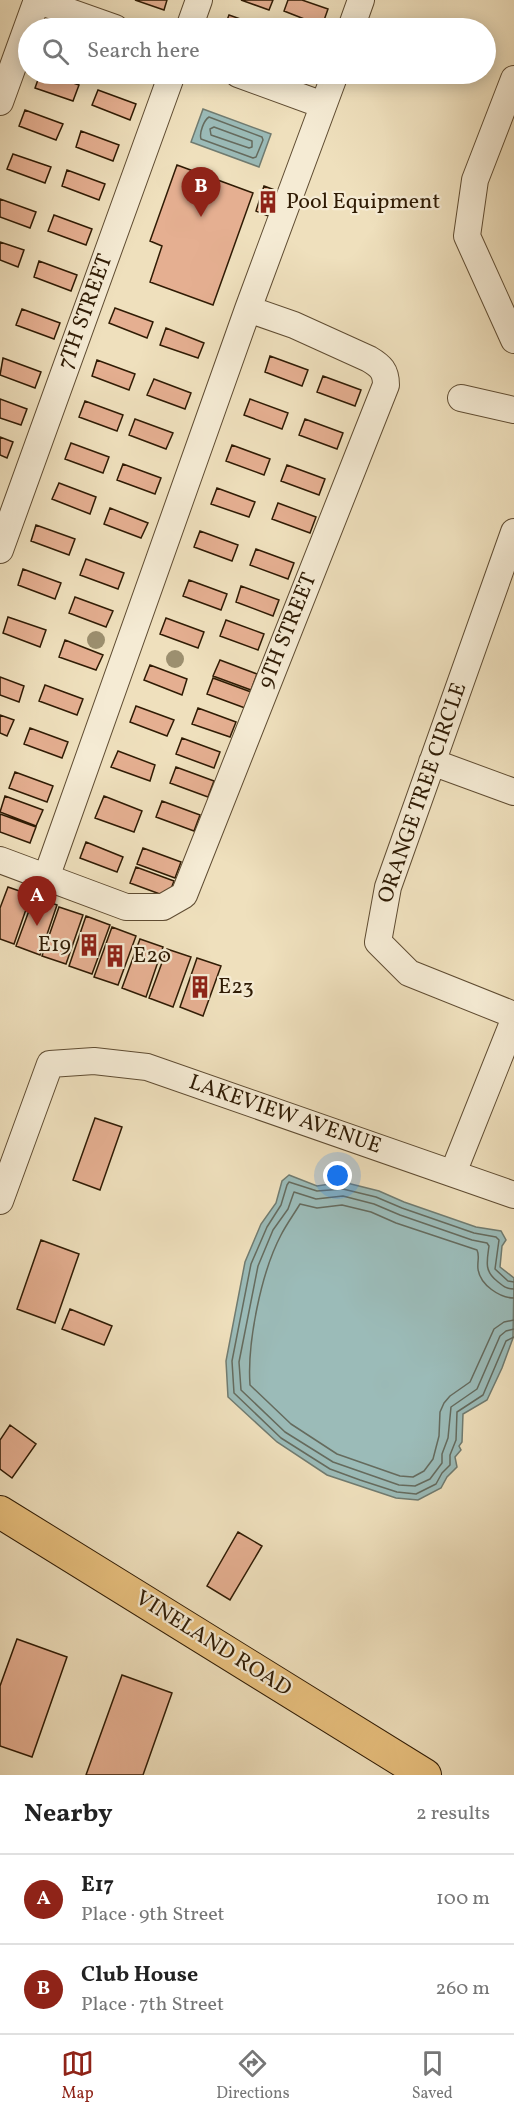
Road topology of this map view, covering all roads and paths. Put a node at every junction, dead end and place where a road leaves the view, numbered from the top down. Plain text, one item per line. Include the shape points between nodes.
1 (37, 0) edge
2 (199, 0) edge
3 (361, 0) edge
4 (30, 18) edge
5 (87, 18) edge
6 (193, 18) edge
7 (355, 18) edge
8 (18, 52) edge
9 (514, 80) edge
10 (168, 84) edge
11 (266, 84) edge
12 (331, 84) edge
13 (0, 102) edge
14 (324, 105) junction
15 (249, 309) junction
16 (511, 323) edge
17 (462, 398) dead end
18 (514, 410) edge
19 (514, 532) edge
20 (0, 550) edge
21 (432, 762) junction
22 (514, 792) edge
23 (0, 860) edge
24 (46, 878) junction
25 (514, 1015) edge
26 (514, 1020) edge
27 (453, 1173) junction
28 (514, 1196) edge
29 (0, 1201) edge
30 (0, 1512) edge
31 (425, 1775) edge

1 - 4 street
1 - 5 street
2 - 6 street
3 - 7 street
8 - 13 street
9 - 16 street via 475,180 467,236
10 - 20 street, 7TH STREET
11 - 14 street
12 - 14 street
14 - 15 street
15 - 24 street
15 - 24 street, 9TH STREET via 369,359 381,366 386,385 184,895 163,907 126,907
17 - 18 street
19 - 21 street, ORANGE TREE CIRCLE
21 - 22 street
21 - 25 street, ORANGE TREE CIRCLE via 388,887 378,942 408,973
23 - 24 street, 9TH STREET
26 - 27 street
27 - 28 street, LAKEVIEW AVENUE
27 - 29 street, LAKEVIEW AVENUE via 147,1067 94,1061 50,1064
30 - 31 main road, VINELAND ROAD

